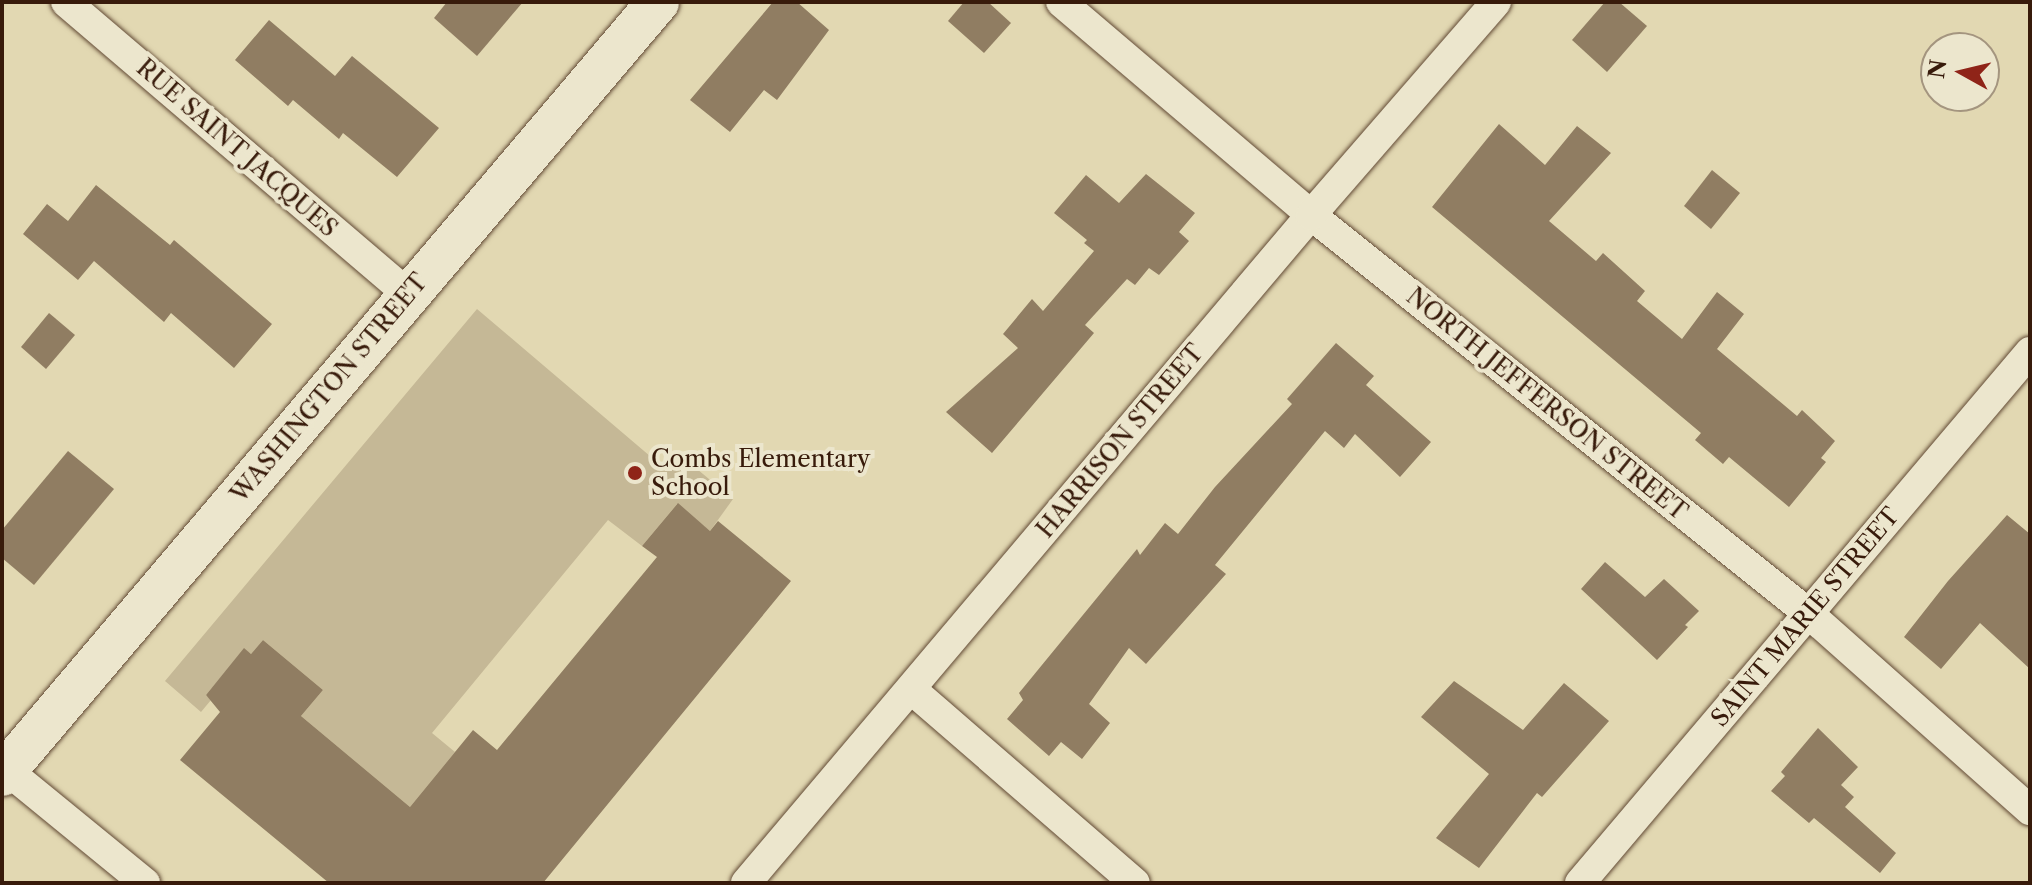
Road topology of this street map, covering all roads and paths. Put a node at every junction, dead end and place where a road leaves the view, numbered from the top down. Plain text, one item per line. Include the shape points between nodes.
1 (66, 2) edge
2 (658, 2) edge
3 (1061, 2) edge
4 (1496, 2) edge
5 (1311, 215) junction
6 (408, 294) junction
7 (2030, 352) edge
8 (1808, 613) junction
9 (911, 689) junction
10 (4, 770) edge
11 (2030, 810) edge
12 (145, 883) edge
13 (746, 883) edge
14 (1135, 883) edge
15 (1580, 883) edge

1 - 6 street, RUE SAINT JACQUES
2 - 6 main road, WASHINGTON STREET
3 - 5 street, NORTH JEFFERSON STREET
4 - 5 street, HARRISON STREET
5 - 8 street, NORTH JEFFERSON STREET
5 - 9 street, HARRISON STREET
6 - 10 main road, WASHINGTON STREET
7 - 8 street, SAINT MARIE STREET
8 - 11 street, NORTH JEFFERSON STREET
8 - 15 street, SAINT MARIE STREET
9 - 13 street, HARRISON STREET
9 - 14 street
10 - 12 street

